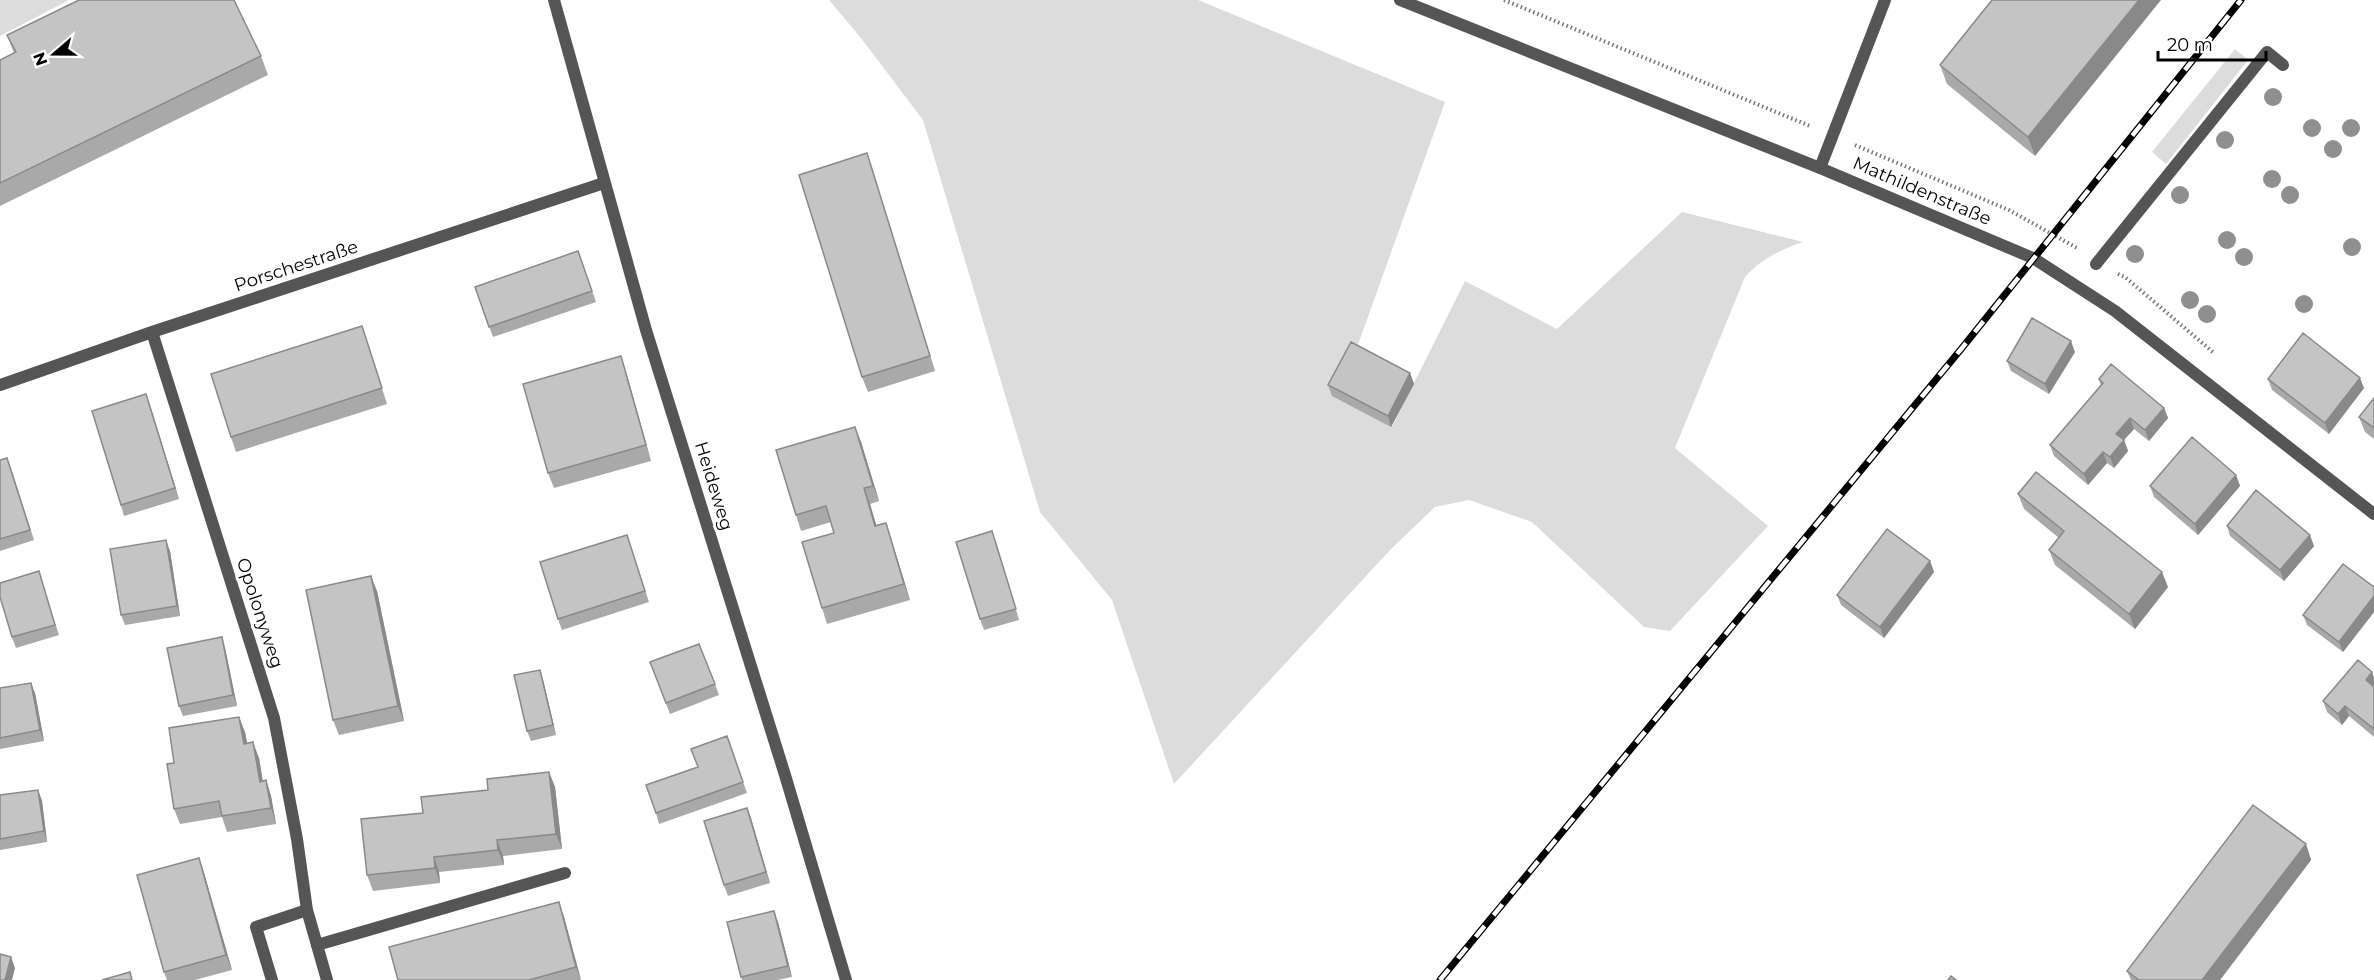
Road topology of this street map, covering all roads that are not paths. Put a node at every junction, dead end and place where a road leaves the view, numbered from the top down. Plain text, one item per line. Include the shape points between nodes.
1 (554, 0) edge
2 (1400, 0) edge
3 (1885, 0) edge
4 (2283, 65) dead end
5 (1820, 168) junction
6 (604, 183) junction
7 (2096, 264) dead end
8 (152, 332) junction
9 (0, 385) edge
10 (2374, 514) edge
11 (565, 873) dead end
12 (307, 910) junction
13 (317, 945) junction
14 (272, 980) edge
15 (327, 980) edge
16 (846, 980) edge

1 - 6 street, Heideweg
2 - 5 street, Mathildenstraße
3 - 5 street
4 - 7 street via 2267,52
5 - 10 street, Mathildenstraße via 2033,258 2115,311
6 - 8 street, Porschestraße
6 - 16 street, Heideweg
8 - 9 street, Porschestraße
8 - 12 street, Opolonyweg via 274,718
11 - 13 street
12 - 13 street, Opolonyweg
12 - 14 street via 256,927
13 - 15 street, Opolonyweg

